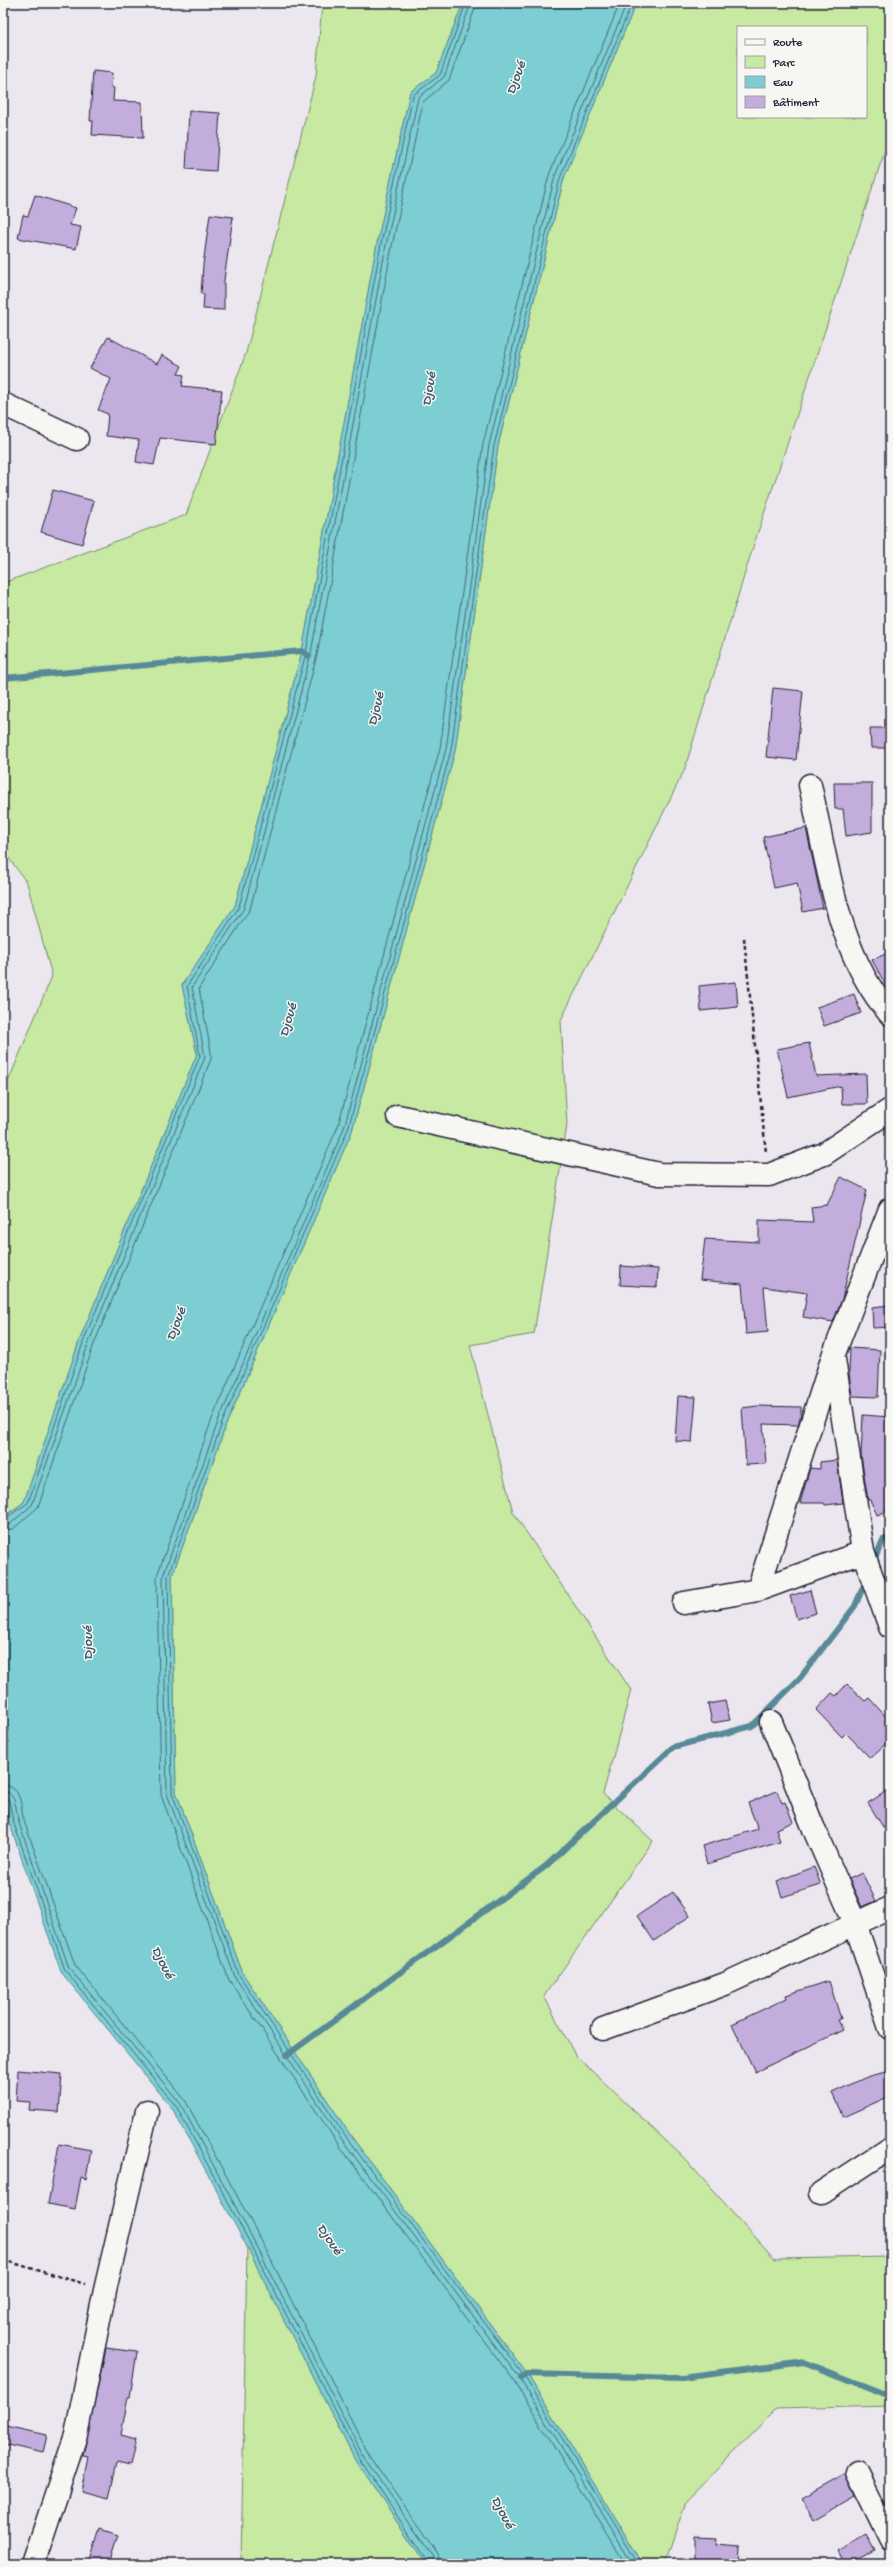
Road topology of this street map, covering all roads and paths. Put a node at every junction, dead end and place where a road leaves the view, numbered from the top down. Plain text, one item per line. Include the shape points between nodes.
1 (3, 404) edge
2 (77, 438) dead end
3 (810, 785) dead end
4 (744, 938) dead end
5 (890, 1014) edge
6 (890, 1110) edge
7 (398, 1116) dead end
8 (768, 1175) junction
9 (890, 1209) edge
10 (834, 1356) junction
11 (863, 1552) junction
12 (758, 1590) junction
13 (684, 1603) dead end
14 (890, 1628) edge
15 (771, 1722) dead end
16 (890, 1908) edge
17 (855, 1923) junction
18 (890, 2028) edge
19 (603, 2029) dead end
20 (146, 2111) dead end
21 (890, 2148) edge
22 (821, 2193) dead end
23 (3, 2260) edge
24 (105, 2290) junction
25 (857, 2472) dead end
26 (890, 2540) edge
27 (33, 2564) edge

1 - 2 street
3 - 5 street via 838,915 878,1001
4 - 8 path
6 - 8 street via 824,1154
7 - 8 street via 659,1174
9 - 10 street
10 - 11 street
10 - 12 street
11 - 12 street
11 - 14 street
12 - 13 street
15 - 17 street
16 - 17 street
17 - 18 street
17 - 19 street via 725,1984
20 - 24 street
21 - 22 street
23 - 24 path
24 - 27 street via 76,2435
25 - 26 street

